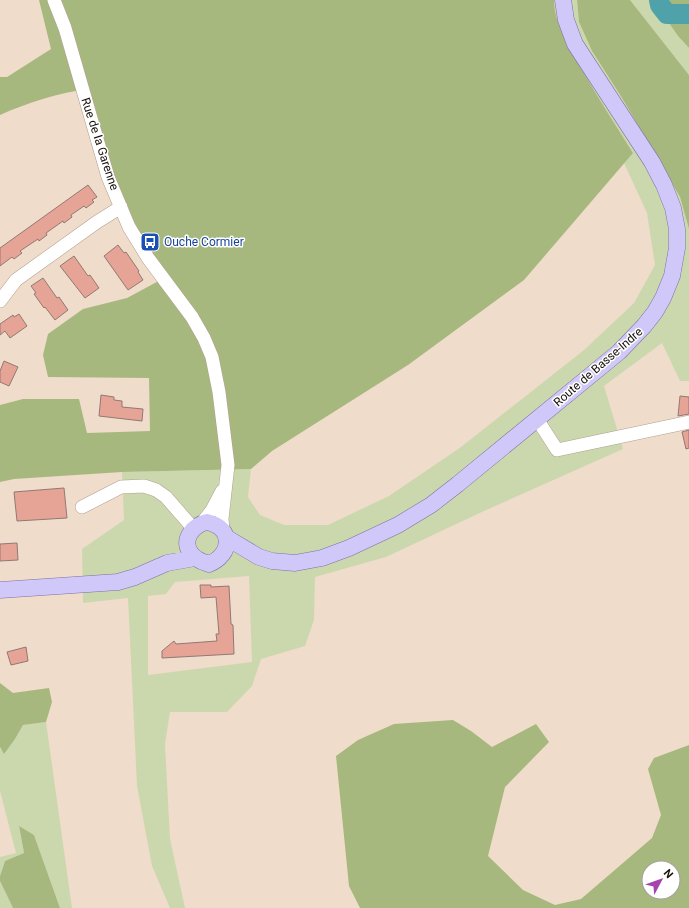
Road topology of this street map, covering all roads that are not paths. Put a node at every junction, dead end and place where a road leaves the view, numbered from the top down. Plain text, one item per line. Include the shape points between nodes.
1 (54, 0) edge
2 (563, 0) edge
3 (121, 207) junction
4 (0, 301) edge
5 (537, 419) junction
6 (689, 422) edge
7 (226, 480) junction
8 (82, 507) dead end
9 (194, 530) junction
10 (225, 534) junction
11 (195, 558) junction
12 (259, 558) junction
13 (219, 559) junction
14 (167, 563) junction
15 (0, 590) edge

1 - 3 street, Rue de la Garenne via 65,28 108,177
2 - 5 main road, Route de Basse-Indre via 566,20 575,44 652,162 664,185 673,208 677,248 672,276 663,298 644,326 619,352
3 - 4 street via 16,280
3 - 7 street, Rue de la Garenne via 128,227 192,317 212,357 228,464
5 - 6 street via 557,450
5 - 12 main road, Route de Basse-Indre via 430,505 385,531 322,558 295,563
7 - 9 street, Rue de la Garenne via 215,505
7 - 10 street, Rue de la Garenne via 222,519
8 - 9 street via 121,488 144,486 166,497
9 - 10 main road via 213,524
9 - 11 main road via 188,544
9 - 14 main road
10 - 12 main road, Route de Basse-Indre
10 - 13 main road via 226,547
11 - 13 main road via 209,564
11 - 14 main road
12 - 13 main road, Route de Basse-Indre
14 - 15 main road via 118,582

